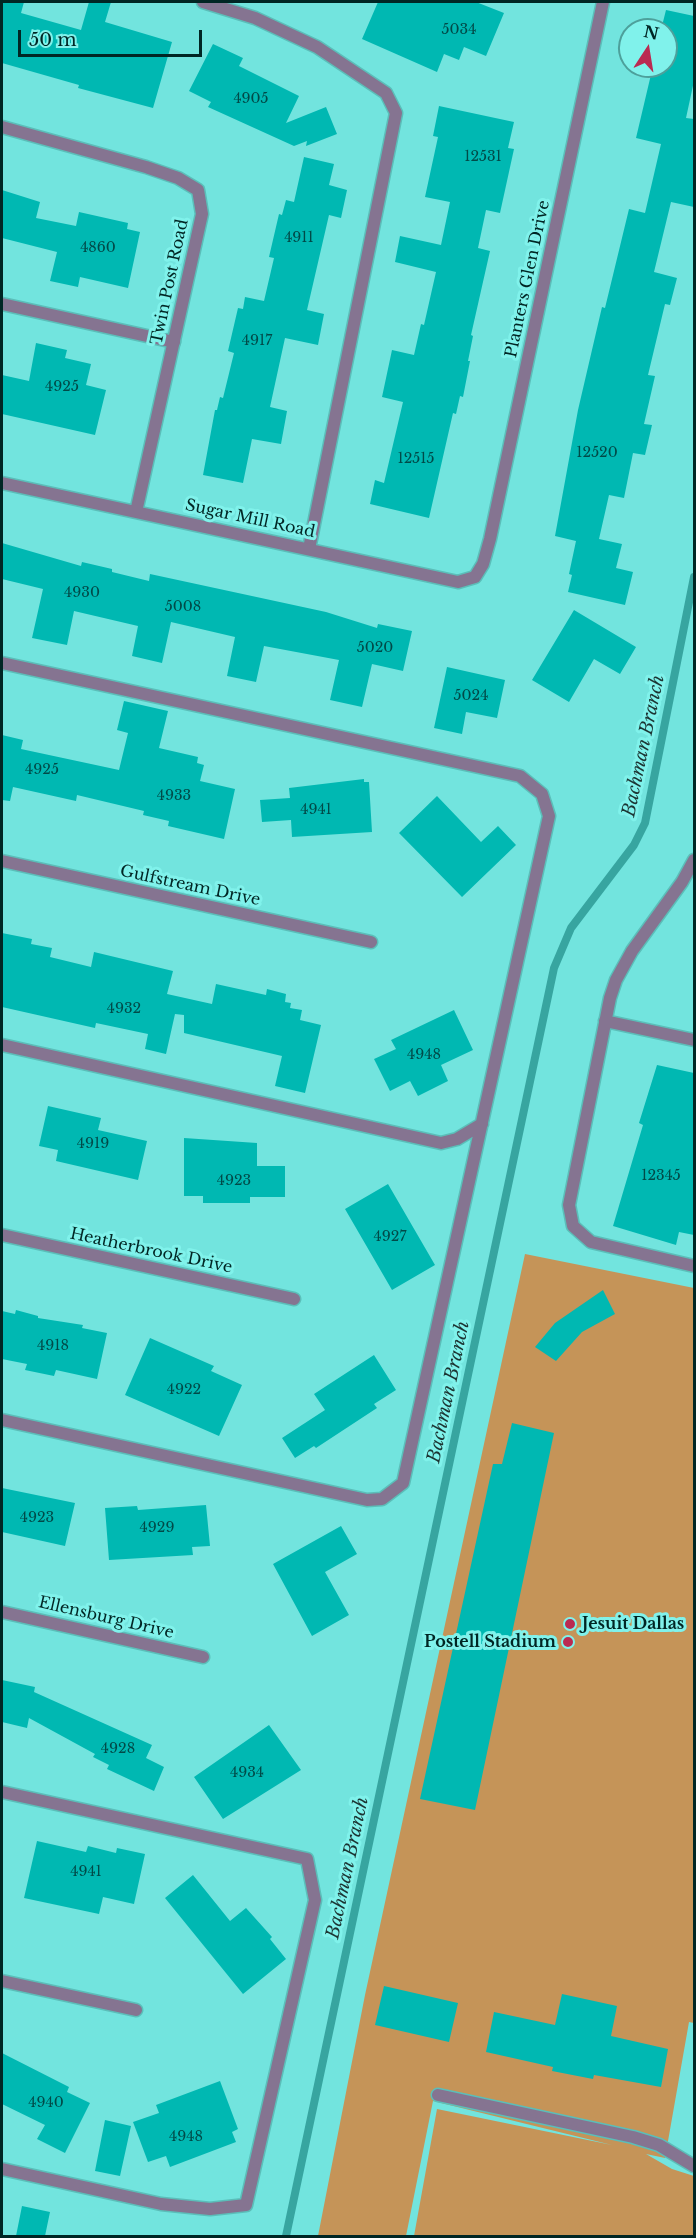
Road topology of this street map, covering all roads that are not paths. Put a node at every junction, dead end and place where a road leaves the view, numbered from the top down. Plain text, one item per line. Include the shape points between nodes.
1 (203, 2) edge
2 (603, 2) edge
3 (2, 127) edge
4 (2, 304) edge
5 (174, 342) junction
6 (2, 483) edge
7 (136, 512) junction
8 (309, 549) junction
9 (483, 564) joint
10 (2, 663) edge
11 (694, 860) edge
12 (2, 861) edge
13 (370, 942) dead end
14 (605, 1021) junction
15 (694, 1040) edge
16 (2, 1046) edge
17 (482, 1124) junction
18 (2, 1235) edge
19 (694, 1266) edge
20 (294, 1299) dead end
21 (2, 1420) edge
22 (2, 1612) edge
23 (203, 1657) dead end
24 (2, 1792) edge
25 (2, 1981) edge
26 (136, 2010) dead end
27 (438, 2095) dead end
28 (694, 2166) edge
29 (2, 2169) edge

1 - 8 street via 255,18 317,47 386,93 396,113
2 - 9 street, Planters Glen Drive
3 - 5 street, Twin Post Road via 146,167 198,190 202,214
4 - 5 street
5 - 7 street, Twin Post Road
6 - 7 street, Sugar Mill Road
7 - 8 street, Sugar Mill Road
8 - 9 street, Sugar Mill Road via 458,582 475,577
10 - 17 street via 520,776 542,794 549,816
11 - 14 street via 624,964
12 - 13 street, Gulfstream Drive
14 - 15 street
14 - 19 street via 569,1204 573,1226 591,1242
16 - 17 street via 441,1143
17 - 21 street via 403,1483 382,1499 326,1492
18 - 20 street, Heatherbrook Drive
22 - 23 street, Ellensburg Drive
24 - 29 street via 307,1859 315,1900 246,2205 210,2209 162,2204
25 - 26 street
27 - 28 street via 633,2137 659,2145

